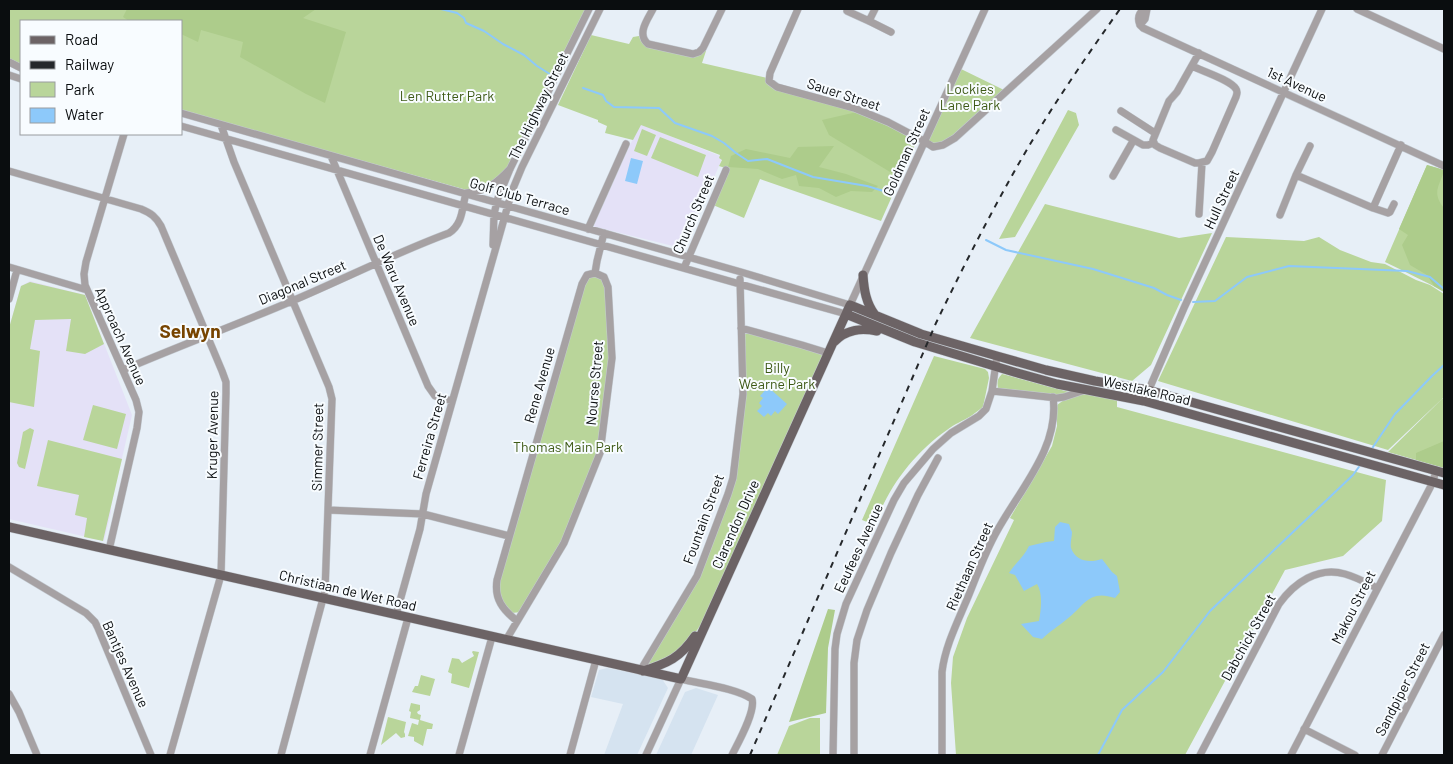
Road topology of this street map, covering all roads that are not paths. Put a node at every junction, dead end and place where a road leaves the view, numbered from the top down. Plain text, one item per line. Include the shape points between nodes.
1 (589, 9) edge
2 (600, 9) edge
3 (653, 9) edge
4 (722, 9) edge
5 (798, 9) edge
6 (875, 9) edge
7 (984, 9) edge
8 (1097, 9) edge
9 (1145, 9) edge
10 (1322, 9) edge
11 (1357, 9) edge
12 (847, 11) dead end
13 (869, 21) junction
14 (891, 32) dead end
15 (1444, 49) edge
16 (1199, 53) junction
17 (1192, 66) junction
18 (1284, 91) junction
19 (1121, 111) dead end
20 (182, 113) edge
21 (221, 125) junction
22 (182, 126) edge
23 (1116, 130) dead end
24 (1155, 133) junction
25 (124, 135) edge
26 (226, 138) junction
27 (924, 141) junction
28 (1133, 141) junction
29 (1153, 143) junction
30 (626, 144) dead end
31 (1310, 146) dead end
32 (1401, 146) junction
33 (331, 156) junction
34 (1202, 163) junction
35 (1444, 166) edge
36 (510, 169) junction
37 (337, 170) junction
38 (726, 170) dead end
39 (9, 171) edge
40 (1296, 175) junction
41 (1113, 176) dead end
42 (466, 193) junction
43 (106, 199) junction
44 (496, 203) junction
45 (1394, 204) dead end
46 (463, 205) junction
47 (507, 205) junction
48 (1373, 208) junction
49 (494, 214) junction
50 (1199, 214) dead end
51 (1280, 215) dead end
52 (504, 216) junction
53 (588, 229) junction
54 (604, 233) junction
55 (601, 244) junction
56 (688, 257) junction
57 (376, 263) junction
58 (491, 265) junction
59 (9, 267) edge
60 (684, 268) junction
61 (17, 270) junction
62 (741, 272) junction
63 (595, 273) junction
64 (863, 275) junction
65 (739, 283) junction
66 (87, 290) junction
67 (9, 299) edge
68 (292, 301) junction
69 (848, 309) junction
70 (875, 315) junction
71 (740, 328) junction
72 (887, 332) junction
73 (207, 334) junction
74 (830, 349) junction
75 (997, 356) junction
76 (996, 366) junction
77 (123, 370) junction
78 (1085, 390) junction
79 (1148, 390) junction
80 (992, 391) junction
81 (1052, 397) junction
82 (452, 401) junction
83 (1144, 401) junction
84 (938, 458) dead end
85 (1440, 472) edge
86 (1433, 482) junction
87 (1444, 485) edge
88 (328, 510) junction
89 (422, 514) junction
90 (9, 527) edge
91 (509, 536) junction
92 (109, 550) junction
93 (9, 567) edge
94 (220, 575) junction
95 (1377, 588) junction
96 (324, 598) junction
97 (396, 615) junction
98 (408, 618) junction
99 (708, 618) junction
100 (517, 621) junction
101 (1444, 634) edge
102 (492, 637) junction
103 (506, 640) junction
104 (596, 660) junction
105 (642, 671) junction
106 (681, 679) junction
107 (9, 694) edge
108 (1304, 729) junction
109 (37, 755) edge
110 (151, 755) edge
111 (170, 755) edge
112 (281, 755) edge
113 (370, 755) edge
114 (459, 755) edge
115 (570, 755) edge
116 (646, 755) edge
117 (732, 755) edge
118 (833, 755) edge
119 (854, 755) edge
120 (942, 755) edge
121 (1200, 755) edge
122 (1291, 755) edge
123 (1355, 755) edge
124 (1382, 755) edge

1 - 36 street, The Highway Street
2 - 47 street, The Highway Street via 517,177
3 - 4 street via 644,28 645,41 693,54 703,48
5 - 27 street, Sauer Street via 769,81 776,87 854,108
6 - 13 street
7 - 27 street, Goldman Street
8 - 27 street via 955,138 936,147
9 - 16 street, 1st Avenue via 1146,15 1140,25 1143,28
10 - 18 street, Hull Street
11 - 15 street
12 - 13 street
13 - 14 street
16 - 17 street
16 - 18 street, 1st Avenue
17 - 24 street via 1178,92 1169,101
17 - 34 street via 1237,90 1212,152
18 - 32 street, 1st Avenue
18 - 79 street, Hull Street
19 - 24 street
20 - 21 street, Golf Club Terrace
21 - 26 street, Simmer Street
21 - 33 street, Golf Club Terrace
22 - 26 street, Golf Club Terrace
23 - 28 street
24 - 29 street
25 - 43 street, Approach Avenue
26 - 37 street, Golf Club Terrace
26 - 68 street, Simmer Street
27 - 64 street, Goldman Street
28 - 29 street via 1146,146
28 - 41 street
29 - 34 street via 1177,156
30 - 53 street
31 - 40 street
32 - 35 street, 1st Avenue
32 - 48 street
33 - 37 street, De Waru Avenue
33 - 42 street, Golf Club Terrace
34 - 50 street
36 - 42 street via 489,187
36 - 44 street, The Highway Street
37 - 46 street, Golf Club Terrace
37 - 57 street, De Waru Avenue
38 - 56 street, Church Street
39 - 43 street, Kruger Avenue
40 - 48 street
40 - 51 street
42 - 44 street, Golf Club Terrace
42 - 46 street, Diagonal Street
43 - 66 street, Approach Avenue via 85,269
43 - 73 street, Kruger Avenue via 147,211 158,221
44 - 47 street, Golf Club Terrace
44 - 49 street, The Highway Street
45 - 48 street via 1388,213
46 - 49 street, Golf Club Terrace
46 - 57 street, Diagonal Street via 459,223 452,231
47 - 52 street, The Highway Street
47 - 53 street, Golf Club Terrace
49 - 52 street, Golf Club Terrace
49 - 58 street, Ferreira Street
52 - 55 street, Golf Club Terrace
52 - 58 street, Ferreira Street
53 - 54 street, Golf Club Terrace
54 - 55 street
54 - 56 street, Golf Club Terrace
55 - 60 street, Golf Club Terrace
55 - 63 street
56 - 60 street, Church Street
56 - 62 street, Golf Club Terrace
57 - 68 street, Diagonal Street
57 - 82 street, De Waru Avenue via 428,386 435,396
58 - 82 street, Ferreira Street
59 - 61 street
60 - 65 street, Golf Club Terrace
61 - 66 street
61 - 67 street
62 - 65 street, Fountain Street
62 - 69 street, Golf Club Terrace
63 - 91 street, Rene Avenue via 587,276 582,284
63 - 100 street, Nourse Street via 604,277 608,287 612,350 600,453 564,543
64 - 69 street, Goldman Street
64 - 70 main road via 866,297
65 - 69 street, Golf Club Terrace
65 - 71 street, Fountain Street
66 - 77 street, Approach Avenue
68 - 73 street, Diagonal Street
68 - 88 street, Simmer Street via 331,393
69 - 70 main road, Westlake Road
69 - 72 main road, Westlake Road
69 - 74 main road, Clarendon Drive
70 - 75 main road, Westlake Road via 921,334
71 - 74 street
71 - 105 street, Fountain Street via 743,394 731,486 697,576
72 - 74 main road via 853,330 841,336
72 - 76 main road, Westlake Road
73 - 77 street, Diagonal Street
73 - 94 street, Kruger Avenue via 226,386
74 - 99 main road, Clarendon Drive
75 - 76 street, Eeufees Avenue
75 - 79 main road, Westlake Road via 1046,370
76 - 78 main road, Westlake Road
76 - 80 street, Eeufees Avenue
77 - 92 street, Approach Avenue via 136,400 139,419
78 - 81 street
78 - 83 main road, Westlake Road
79 - 83 street, Hull Street
79 - 85 main road, Westlake Road
80 - 81 street
80 - 118 street, Eeufees Avenue via 983,413 940,442 904,483 846,604 835,650
81 - 120 street, Riethaan Street via 1054,416 1048,444 996,532 948,646 942,672
82 - 89 street, Ferreira Street
83 - 86 main road, Westlake Road
84 - 119 street via 891,553 857,640
85 - 86 street, Makou Street
86 - 87 main road, Westlake Road
86 - 95 street, Makou Street
88 - 89 street
88 - 96 street, Simmer Street
89 - 91 street
89 - 97 street, Ferreira Street
90 - 92 main road, Christiaan de Wet Road
91 - 100 street, Rene Avenue via 496,591 504,610
92 - 94 main road, Christiaan de Wet Road
93 - 110 street, Bantjes Avenue via 86,613 95,622
94 - 96 main road, Christiaan de Wet Road
94 - 111 street, Kruger Avenue
95 - 108 street, Makou Street
95 - 121 street, Dabchick Street via 1333,571 1318,573 1290,590 1279,604
96 - 97 main road, Christiaan de Wet Road
96 - 112 street, Simmer Street
97 - 98 main road, Christiaan de Wet Road
98 - 102 main road, Christiaan de Wet Road
98 - 113 street
99 - 105 main road via 680,655
99 - 106 main road, Clarendon Drive
100 - 103 street, Nourse Street
101 - 124 street, Sandpiper Street
102 - 103 main road, Christiaan de Wet Road
102 - 114 street
103 - 104 main road, Christiaan de Wet Road
104 - 105 main road, Christiaan de Wet Road
104 - 115 street
105 - 106 main road, Christiaan de Wet Road
106 - 116 street, Clarendon Drive
106 - 117 street via 733,691 752,699 750,714
107 - 109 street
108 - 122 street, Makou Street
108 - 123 street

